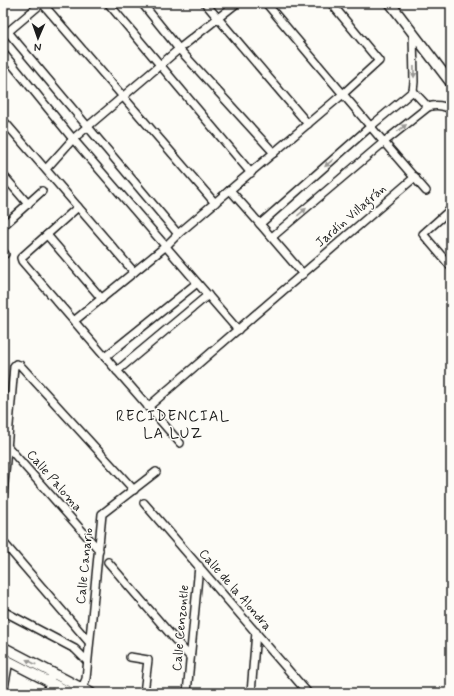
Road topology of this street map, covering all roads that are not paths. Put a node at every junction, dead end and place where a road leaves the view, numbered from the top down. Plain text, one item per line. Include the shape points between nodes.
1 (108, 3) edge
2 (142, 3) edge
3 (205, 3) edge
4 (237, 3) edge
5 (266, 3) edge
6 (331, 3) edge
7 (390, 3) edge
8 (218, 19) junction
9 (413, 33) junction
10 (5, 34) edge
11 (179, 49) junction
12 (3, 53) edge
13 (160, 65) junction
14 (451, 83) edge
15 (413, 91) junction
16 (343, 94) junction
17 (123, 96) junction
18 (428, 107) junction
19 (451, 109) edge
20 (3, 120) edge
21 (308, 124) junction
22 (371, 126) junction
23 (87, 127) junction
24 (73, 139) junction
25 (384, 142) junction
26 (274, 153) junction
27 (46, 169) junction
28 (251, 173) junction
29 (3, 175) edge
30 (415, 177) junction
31 (230, 190) junction
32 (42, 191) dead end
33 (426, 191) dead end
34 (215, 203) junction
35 (28, 204) junction
36 (78, 206) junction
37 (451, 209) edge
38 (260, 224) junction
39 (3, 226) edge
40 (178, 234) junction
41 (47, 235) junction
42 (272, 237) junction
43 (166, 246) junction
44 (450, 264) edge
45 (134, 272) junction
46 (303, 274) junction
47 (197, 283) junction
48 (208, 295) junction
49 (102, 299) junction
50 (74, 321) junction
51 (238, 330) junction
52 (104, 357) junction
53 (117, 371) junction
54 (148, 407) junction
55 (180, 443) dead end
56 (8, 447) junction
57 (156, 472) dead end
58 (134, 490) junction
59 (3, 496) edge
60 (144, 503) dead end
61 (3, 542) edge
62 (98, 550) junction
63 (108, 562) dead end
64 (199, 566) junction
65 (3, 611) edge
66 (256, 632) junction
67 (89, 642) junction
68 (3, 647) edge
69 (130, 657) dead end
70 (190, 657) junction
71 (6, 660) edge
72 (87, 661) junction
73 (52, 673) junction
74 (50, 682) junction
75 (82, 688) junction
76 (3, 693) edge
77 (47, 693) edge
78 (70, 693) edge
79 (91, 693) edge
80 (144, 693) edge
81 (187, 693) edge
82 (251, 693) edge
83 (308, 693) edge

1 - 13 street
2 - 11 street
3 - 8 street
4 - 8 street
5 - 16 street
6 - 16 street via 379,61
7 - 9 street
8 - 11 street
8 - 21 street
9 - 14 street
9 -> 15 street
10 - 17 street via 42,3
10 - 23 street
11 - 13 street
11 - 26 street
12 - 24 street
13 - 17 street
13 - 28 street
15 - 18 street
15 - 22 street
16 - 21 street
16 - 22 street
17 - 23 street
17 - 34 street
18 - 19 street via 440,105
25 -> 18 street
20 - 27 street
21 - 26 street
22 - 25 street
22 -> 38 street
23 - 24 street
23 - 40 street
24 - 27 street
24 - 43 street
25 - 30 street
42 -> 25 street
26 - 28 street
27 - 36 street
28 - 31 street
29 - 35 street
30 - 33 street
30 - 46 street, Jardín Villagrán
31 - 34 street
31 - 38 street
32 - 35 street
34 - 40 street
35 - 39 street
36 - 41 street
36 - 45 street
37 - 44 street via 423,234
38 - 42 street
40 - 43 street
41 - 49 street
41 - 50 street via 23,256 22,261
42 - 46 street
43 - 45 street
43 - 47 street
45 - 49 street
46 - 51 street, Jardín Villagrán
47 - 48 street
47 - 52 street
48 - 51 street
48 - 53 street
49 - 50 street
50 - 52 street
51 - 54 street, Jardín Villagrán
52 - 53 street
53 - 54 street
54 - 55 street
56 - 58 street via 16,364 20,365
56 - 59 street
56 - 62 street, Calle Paloma
57 - 58 street, Calle Canario
58 - 62 street, Calle Canario via 102,514
60 - 64 street, Calle de la Alondra
61 - 67 street
62 - 67 street, Calle Canario
63 - 70 street
64 - 66 street, Calle de la Alondra
64 - 70 street, Calle Cenzontle
65 - 72 street via 75,649
66 - 82 street
66 - 83 street, Calle de la Alondra
67 - 72 street, Calle Canario
73 -> 68 street
69 - 80 street via 148,660
70 - 81 street, Calle Cenzontle
71 - 74 street
71 - 76 street
72 - 75 street, Calle Canario via 86,679
73 - 74 street
73 - 75 street
74 - 77 street
74 - 78 street
75 - 79 street

